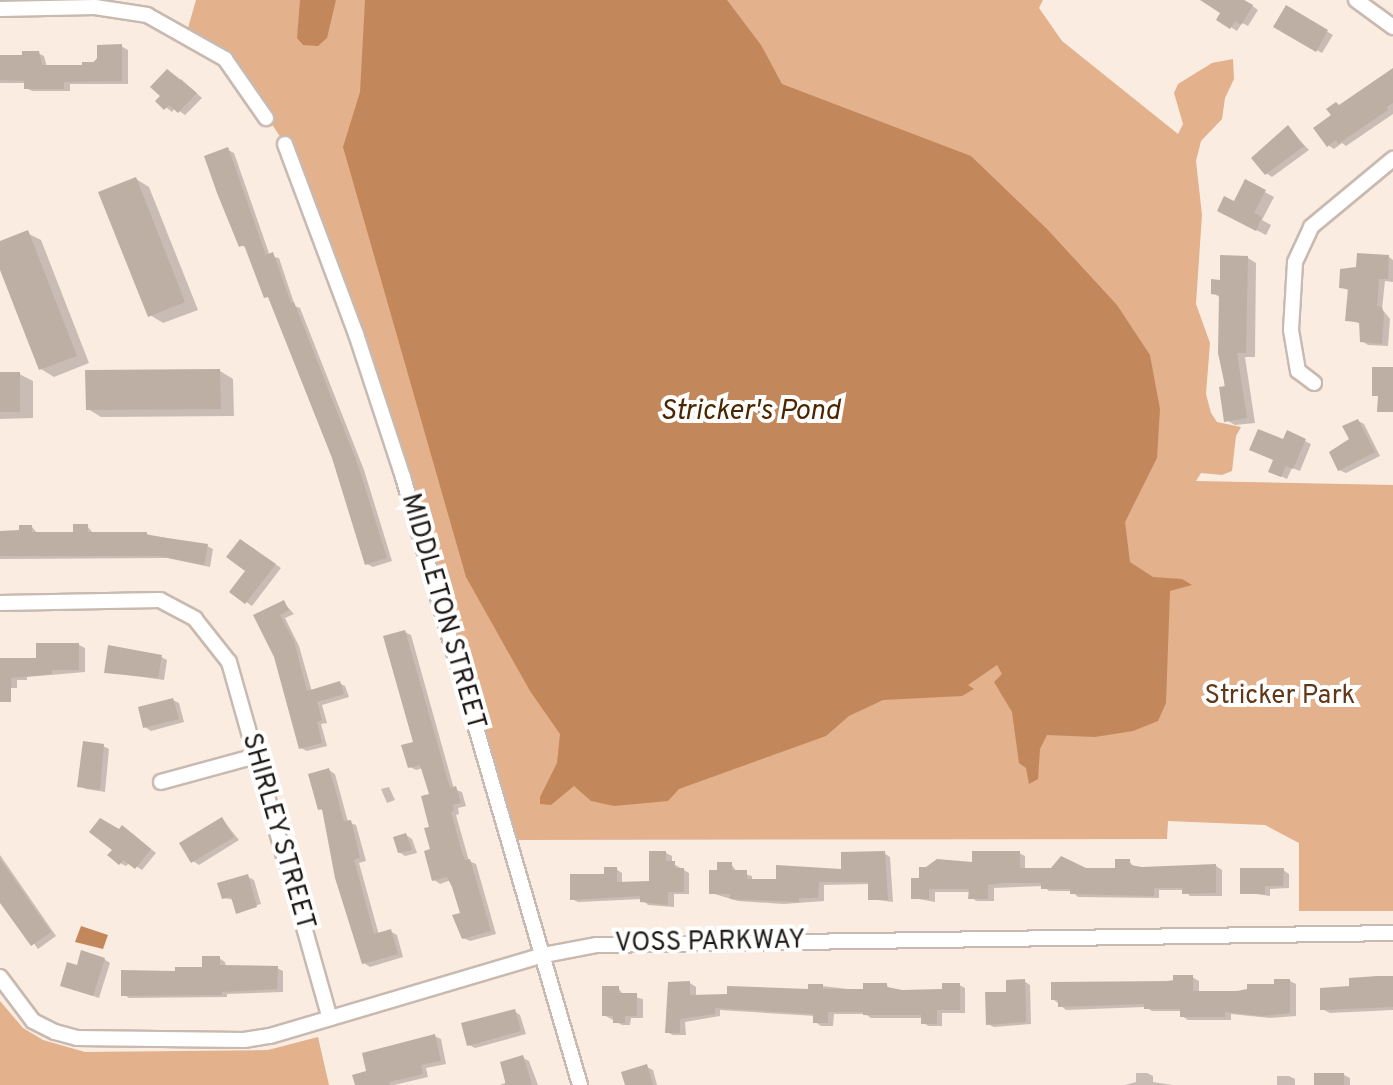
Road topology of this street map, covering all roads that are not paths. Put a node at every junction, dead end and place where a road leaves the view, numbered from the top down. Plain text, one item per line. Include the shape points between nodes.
1 (1356, 0) edge
2 (66, 4) edge
3 (0, 9) edge
4 (1393, 27) edge
5 (266, 118) dead end
6 (285, 144) dead end
7 (1393, 159) edge
8 (1314, 383) dead end
9 (0, 603) edge
10 (256, 756) junction
11 (161, 782) dead end
12 (1393, 933) edge
13 (544, 955) junction
14 (0, 977) edge
15 (330, 1018) junction
16 (580, 1085) edge

1 - 4 street
2 - 3 street
2 - 5 street via 147,15 198,40 225,59
6 - 13 street, MIDDLETON STREET via 403,477
7 - 8 street via 1311,227 1295,262 1291,330 1298,371
9 - 10 street, SHIRLEY STREET via 160,600 195,619 229,662
10 - 11 street
10 - 15 street, SHIRLEY STREET
12 - 13 street, VOSS PARKWAY via 627,943
13 - 15 street, VOSS PARKWAY
13 - 16 street, MIDDLETON STREET
14 - 15 street, VOSS PARKWAY via 33,1021 77,1038 244,1040

